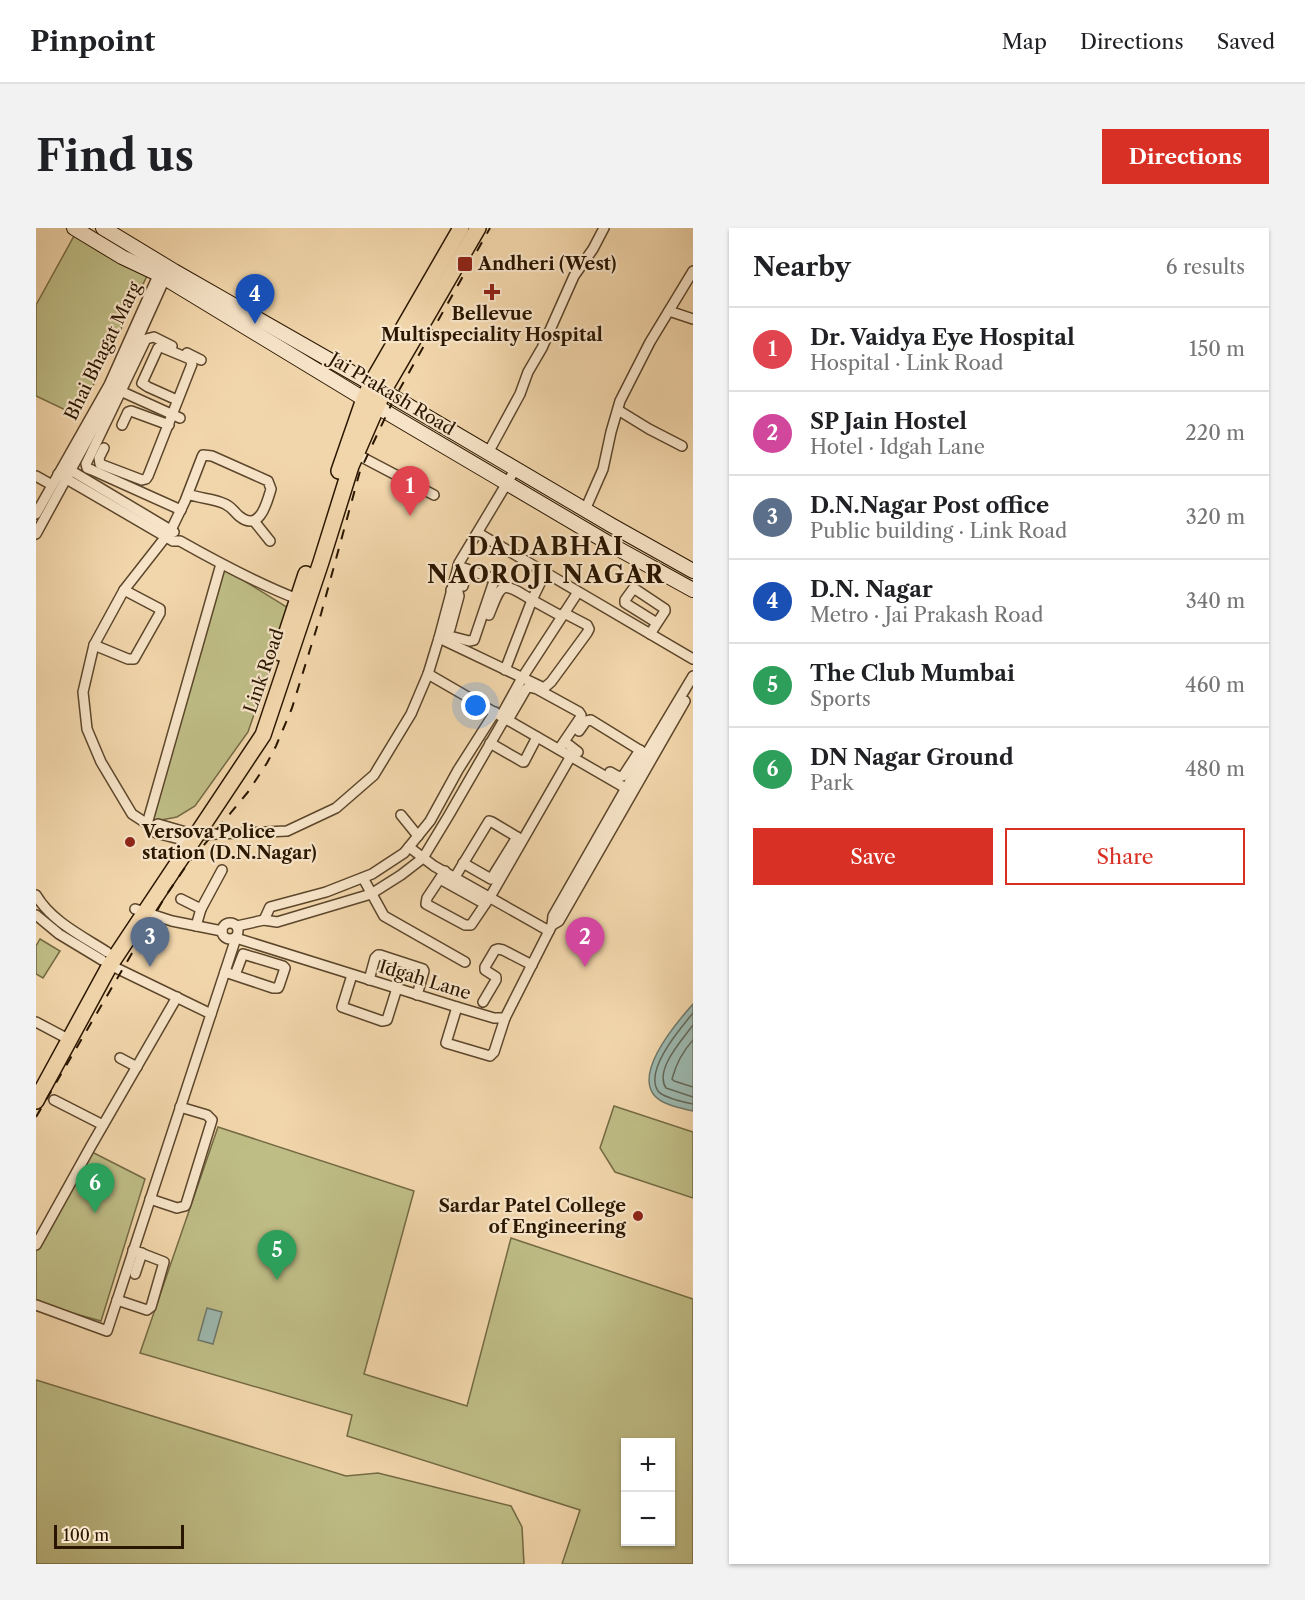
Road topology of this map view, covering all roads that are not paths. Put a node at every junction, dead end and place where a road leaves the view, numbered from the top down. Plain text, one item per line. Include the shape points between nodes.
1 (74, 228) edge
2 (103, 228) edge
3 (461, 228) edge
4 (478, 228) edge
5 (604, 228) edge
6 (693, 271) edge
7 (164, 272) junction
8 (669, 310) junction
9 (693, 319) edge
10 (201, 360) dead end
11 (377, 388) junction
12 (115, 389) junction
13 (177, 400) junction
14 (370, 403) junction
15 (618, 410) junction
16 (174, 419) junction
17 (122, 425) dead end
18 (682, 446) dead end
19 (104, 448) dead end
20 (351, 452) junction
21 (488, 453) junction
22 (516, 468) junction
23 (64, 472) junction
24 (36, 476) edge
25 (507, 484) junction
26 (52, 485) junction
27 (188, 494) junction
28 (434, 495) dead end
29 (181, 510) junction
30 (585, 510) junction
31 (40, 513) edge
32 (254, 520) junction
33 (168, 533) junction
34 (478, 533) junction
35 (36, 534) edge
36 (270, 541) dead end
37 (221, 564) junction
38 (693, 571) edge
39 (545, 573) junction
40 (467, 574) junction
41 (454, 579) junction
42 (124, 590) junction
43 (693, 590) edge
44 (578, 592) junction
45 (532, 600) junction
46 (302, 601) junction
47 (198, 605) dead end
48 (209, 608) junction
49 (562, 615) junction
50 (657, 623) dead end
51 (440, 633) junction
52 (650, 634) junction
53 (94, 645) junction
54 (473, 653) junction
55 (693, 660) edge
56 (505, 670) junction
57 (428, 674) junction
58 (693, 676) edge
59 (522, 678) junction
60 (693, 687) edge
61 (502, 717) junction
62 (537, 737) junction
63 (475, 744) junction
64 (488, 747) junction
65 (649, 750) junction
66 (568, 751) junction
67 (458, 770) junction
68 (609, 771) dead end
69 (630, 773) junction
70 (471, 777) junction
71 (630, 790) junction
72 (401, 815) dead end
73 (149, 825) junction
74 (418, 836) junction
75 (189, 837) junction
76 (519, 838) junction
77 (409, 847) junction
78 (423, 858) junction
79 (463, 863) junction
80 (222, 870) dead end
81 (442, 875) junction
82 (454, 877) junction
83 (363, 878) junction
84 (371, 894) junction
85 (36, 895) edge
86 (181, 899) dead end
87 (488, 900) junction
88 (201, 909) junction
89 (140, 910) junction
90 (36, 915) edge
91 (264, 920) junction
92 (196, 926) junction
93 (237, 926) junction
94 (550, 928) junction
95 (222, 931) junction
96 (236, 938) junction
97 (106, 959) junction
98 (465, 962) dead end
99 (532, 965) junction
100 (225, 972) junction
101 (235, 975) junction
102 (351, 977) junction
103 (368, 983) junction
104 (381, 990) dead end
105 (396, 991) junction
106 (417, 995) junction
107 (177, 998) junction
108 (483, 1002) dead end
109 (457, 1007) junction
110 (211, 1014) junction
111 (505, 1018) junction
112 (36, 1022) edge
113 (65, 1038) junction
114 (120, 1058) dead end
115 (137, 1067) junction
116 (36, 1082) edge
117 (54, 1100) dead end
118 (36, 1101) edge
119 (180, 1107) junction
120 (102, 1125) junction
121 (150, 1199) junction
122 (36, 1245) edge
123 (136, 1255) junction
124 (135, 1274) dead end
125 (117, 1300) junction
126 (36, 1305) edge

1 - 7 main road, Jai Prakash Road via 122,257
2 - 7 main road, Jai Prakash Road
3 - 11 main road, Link Road
4 - 11 main road, Link Road
5 - 21 street via 574,276
6 - 8 street
7 - 11 main road, Jai Prakash Road
7 - 12 street
7 - 14 main road, Jai Prakash Road
8 - 9 street
8 - 15 street
10 - 12 street via 150,337
11 - 14 main road, Link Road
11 - 21 main road, Jai Prakash Road
12 - 16 street
12 - 23 street, Bhai Bhagat Marg
12 - 29 street via 87,468
13 - 13 street via 192,364 161,347 142,382
13 - 16 street
14 - 20 main road, Link Road
14 - 25 main road, Jai Prakash Road
15 - 18 street
15 - 30 street via 603,469
16 - 17 street via 130,411
16 - 19 street via 146,479 100,464
20 - 28 street
20 - 46 main road, Link Road
21 - 22 main road, Jai Prakash Road
22 - 25 street
22 - 30 main road, Jai Prakash Road
23 - 26 street, Bhai Bhagat Marg
23 - 31 street
23 - 33 street
24 - 26 street
25 - 34 street
25 - 43 main road, Jai Prakash Road
26 - 31 street, Bhai Bhagat Marg
27 - 29 street
27 - 32 street via 223,503 238,516
27 - 32 street via 203,455 212,456 270,482 272,489 262,514
29 - 33 street
30 - 38 main road, Jai Prakash Road
31 - 35 street
32 - 36 street
33 - 37 street via 172,541 180,541
33 - 42 street
34 - 39 street
34 - 41 street
37 - 46 street
37 - 48 street
39 - 44 street
39 - 45 street
40 - 41 street
40 - 41 street via 463,586
40 - 51 street via 494,580 475,638 469,641
41 - 51 street via 449,616
42 - 53 street
42 - 53 street via 160,609 160,613 134,659
44 - 49 street
44 - 52 street
45 - 49 street
45 - 54 street via 515,590 501,588
45 - 56 street
46 - 75 main road, Link Road via 263,735
47 - 48 street
48 - 73 street
49 - 59 street
49 - 59 street via 587,625 587,633 548,686 540,687
50 - 52 street
51 - 54 street
51 - 57 street
52 - 55 street
53 - 73 street via 83,692 87,729 100,762 132,814
54 - 56 street
56 - 59 street
57 - 61 street
57 - 75 street via 411,714 374,775 336,808 287,831
58 - 65 street
59 - 61 street
60 - 65 street
61 - 62 street
61 - 63 street
61 - 64 street
61 - 66 street via 526,689 537,688 581,714
62 - 64 street via 523,762
62 - 66 street
63 - 64 street
63 - 67 street
64 - 70 street
65 - 66 street via 591,720 586,721
65 - 69 street
65 - 71 street
66 - 71 street
66 - 76 street
67 - 70 street
67 - 74 street
68 - 69 street via 619,777
69 - 71 street
70 - 78 street
71 - 94 street via 575,885 559,921
72 - 74 street
73 - 75 street via 156,832
74 - 77 street
75 - 89 main road, Link Road
76 - 79 street via 492,879
76 - 79 street via 489,821
76 - 87 street
77 - 78 street
77 - 83 street
78 - 81 street
78 - 84 street
79 - 82 street
80 - 88 street
81 - 82 street
81 - 87 street
81 - 87 street via 427,898 429,906 471,925
82 - 87 street
83 - 84 street
83 - 91 street via 270,907
84 - 91 street via 277,922
84 - 98 street via 384,916
85 - 97 street via 42,906
86 - 88 street
87 - 94 street
88 - 92 street
89 - 92 street
89 - 97 main road, Link Road
90 - 97 street via 59,934
91 - 93 street
92 - 95 street
93 - 95 street via 229,923
93 - 96 street
94 - 99 street
95 - 96 street via 225,938
96 - 100 street
96 - 102 street, Idgah Lane
97 - 107 street
97 - 113 main road, Link Road
99 - 108 street via 495,950 485,967 496,980
99 - 111 street
100 - 101 street
100 - 110 street
101 - 101 street via 278,988 285,968 243,954
102 - 103 street, Idgah Lane
102 - 105 street via 343,1008 382,1021 387,1020
103 - 105 street, Idgah Lane
103 - 106 street via 375,958 380,955 424,970
104 - 105 street
105 - 106 street, Idgah Lane
106 - 109 street, Idgah Lane
107 - 110 street
107 - 115 street
109 - 111 street, Idgah Lane
109 - 111 street via 446,1043 490,1056
110 - 119 street
112 - 113 street
113 - 116 main road
113 - 118 main road
114 - 115 street
115 - 120 street
117 - 120 street
119 - 121 street
119 - 121 street via 212,1120 187,1202 177,1208
120 - 122 street
121 - 123 street
123 - 124 street
123 - 125 street
123 - 125 street via 164,1262 151,1307 147,1310
125 - 126 street via 106,1331

